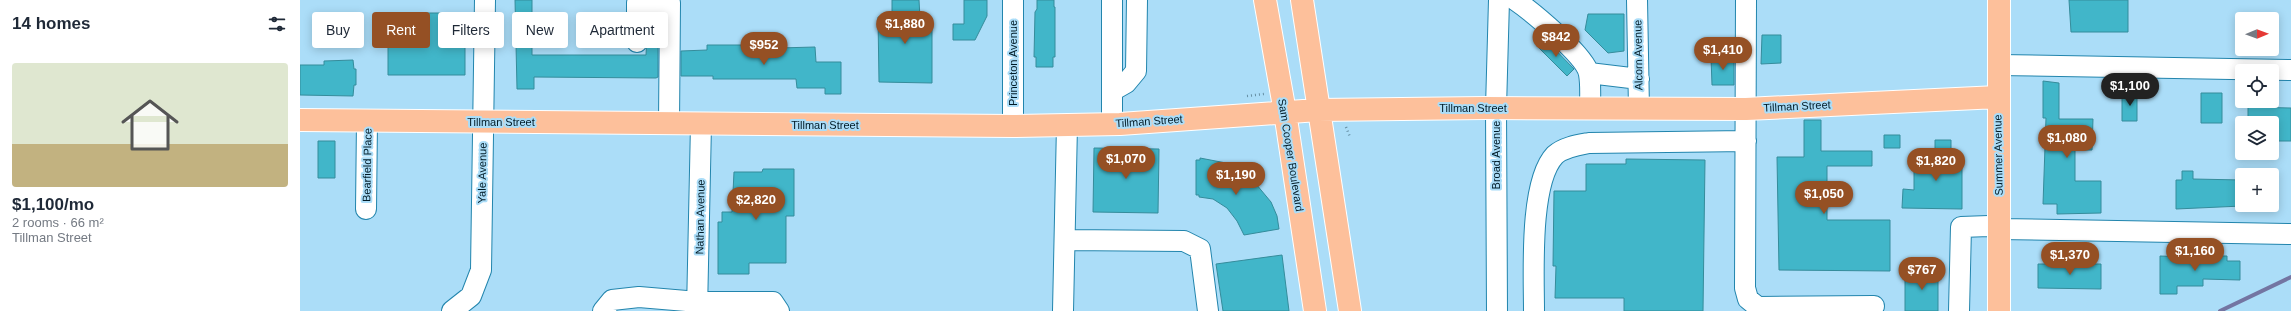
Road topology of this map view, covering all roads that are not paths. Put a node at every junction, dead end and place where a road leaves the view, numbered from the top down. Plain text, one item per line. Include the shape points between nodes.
1 (485, 0) edge
2 (1013, 0) edge
3 (1112, 0) edge
4 (1136, 0) edge
5 (1265, 0) edge
6 (1302, 0) edge
7 (1499, 0) edge
8 (1515, 0) edge
9 (1638, 0) edge
10 (1746, 0) edge
11 (1998, 0) edge
12 (637, 12) edge
13 (1998, 65) junction
14 (2291, 70) edge
15 (1589, 73) junction
16 (1638, 79) junction
17 (1112, 92) junction
18 (1998, 97) junction
19 (1283, 103) junction
20 (1496, 108) junction
21 (1590, 109) junction
22 (1639, 109) junction
23 (1746, 109) junction
24 (1318, 110) junction
25 (300, 120) edge
26 (368, 121) junction
27 (483, 122) junction
28 (669, 123) junction
29 (701, 124) junction
30 (1112, 124) junction
31 (1067, 125) junction
32 (1013, 126) junction
33 (1746, 141) junction
34 (366, 209) dead end
35 (1999, 229) junction
36 (2291, 234) edge
37 (1064, 240) junction
38 (698, 306) edge
39 (1874, 306) dead end
40 (1757, 309) edge
41 (452, 311) edge
42 (603, 311) edge
43 (780, 311) edge
44 (1063, 311) edge
45 (1208, 311) edge
46 (1315, 311) edge
47 (1350, 311) edge
48 (1497, 311) edge
49 (1534, 311) edge
50 (1959, 311) edge
51 (1999, 311) edge

1 - 27 street, Yale Avenue
2 - 32 street, Princeton Avenue
3 - 17 street
4 - 17 street via 1136,71 1126,83
5 - 19 main road, Sam Cooper Boulevard
6 - 24 main road
7 - 20 street, Broad Avenue
8 - 15 street via 1546,23 1575,53
9 - 16 street, Alcorn Avenue
10 - 23 street
11 - 13 main road, Summer Avenue
12 - 28 street via 637,3 670,3
13 - 14 street
13 - 18 main road, Summer Avenue
15 - 16 street
15 - 21 street
16 - 22 street, Alcorn Avenue
17 - 30 street
18 - 23 main road, Tillman Street
18 - 35 main road, Summer Avenue
19 - 24 main road, Tillman Street
19 - 30 main road, Tillman Street
19 - 46 main road, Sam Cooper Boulevard
20 - 21 main road, Tillman Street
20 - 24 main road, Tillman Street
20 - 48 street, Broad Avenue
21 - 22 main road, Tillman Street
22 - 23 main road, Tillman Street
23 - 33 street
24 - 47 main road
25 - 26 main road, Tillman Street
26 - 27 main road, Tillman Street
26 - 34 street, Bearfield Place
27 - 28 main road, Tillman Street
27 - 41 street, Yale Avenue via 481,270 471,296
28 - 29 main road, Tillman Street
29 - 32 main road, Tillman Street
29 - 38 street, Nathan Avenue
30 - 31 main road, Tillman Street
31 - 32 main road, Tillman Street
31 - 37 street
33 - 40 street via 1745,288 1748,299
33 - 49 street via 1589,143 1569,147 1555,155 1543,177 1536,210
35 - 36 street
35 - 50 street via 1989,226 1961,227
35 - 51 main road, Summer Avenue
37 - 44 street
37 - 45 street via 1184,241 1200,249
38 - 42 street via 639,297 612,300
38 - 43 street via 773,302
39 - 40 street

